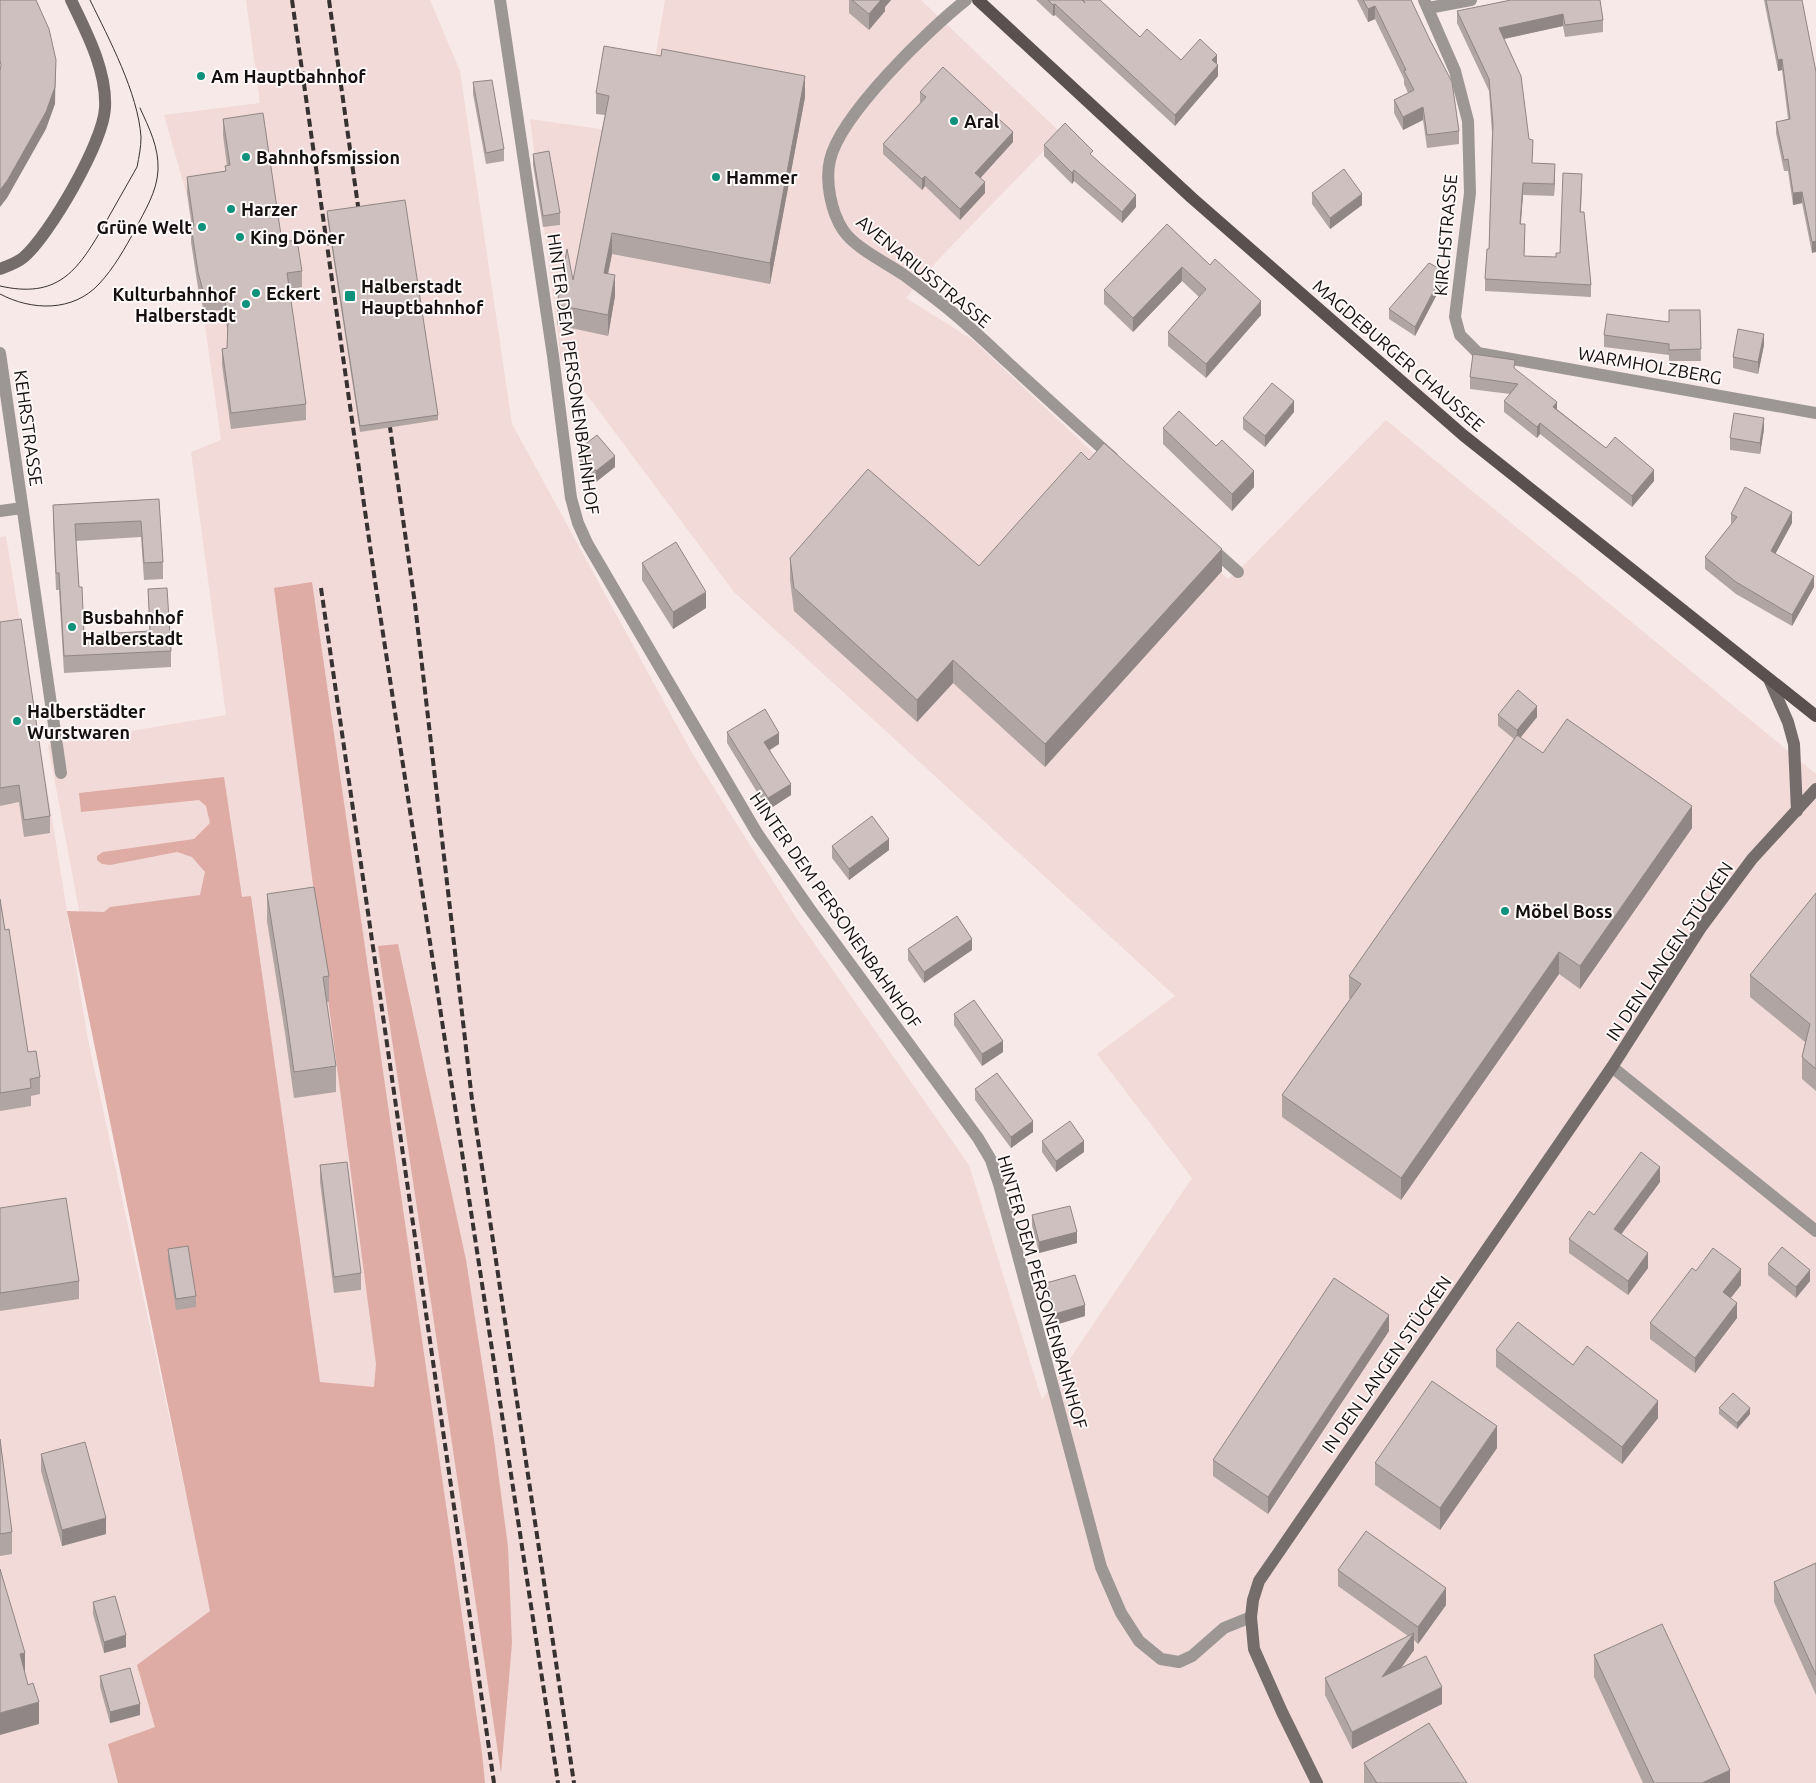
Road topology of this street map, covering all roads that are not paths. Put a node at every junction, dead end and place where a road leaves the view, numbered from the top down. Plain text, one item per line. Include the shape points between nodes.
1 (71, 0) edge
2 (500, 0) edge
3 (966, 0) edge
4 (978, 0) edge
5 (1470, 0) edge
6 (1426, 4) edge
7 (0, 269) edge
8 (0, 353) edge
9 (1478, 353) joint
10 (1816, 413) edge
11 (1122, 467) edge
12 (22, 508) junction
13 (0, 511) edge
14 (1202, 539) edge
15 (1238, 572) dead end
16 (1769, 679) junction
17 (1816, 716) edge
18 (61, 773) dead end
19 (1816, 789) edge
20 (1797, 811) junction
21 (1612, 1068) junction
22 (1816, 1231) edge
23 (1251, 1617) junction
24 (1317, 1783) edge

1 - 7 street via 101,74 105,109 101,126 86,165 42,236 22,258
2 - 23 street, HINTER DEM PERSONENBAHNHOF via 552,346 571,498 587,543 757,833 991,1160 1101,1567 1121,1613 1140,1641 1161,1659 1179,1662 1192,1656 1224,1628
3 - 11 street, AVENARIUSSTRASSE via 945,16 882,81 840,136 830,160 828,179 837,216 843,230 858,245 957,316
4 - 16 main road, MAGDEBURGER CHAUSSEE via 1192,198 1463,435
5 - 6 street
6 - 9 street, KIRCHSTRASSE via 1455,71 1468,121 1470,193 1455,317 1460,335
8 - 12 street, KEHRSTRASSE
9 - 10 street, WARMHOLZBERG
12 - 13 street, KEHRSTRASSE
12 - 18 street, KEHRSTRASSE
14 - 15 street
16 - 17 main road, MAGDEBURGER CHAUSSEE
16 - 20 street via 1794,744
19 - 20 street, IN DEN LANGEN STÜCKEN
20 - 21 street, IN DEN LANGEN STÜCKEN via 1752,860 1700,929
21 - 22 street, IN DEN LANGEN STÜCKEN
21 - 23 street, IN DEN LANGEN STÜCKEN via 1270,1562 1259,1581
23 - 24 street, IN DEN LANGEN STÜCKEN via 1254,1649 1261,1668

